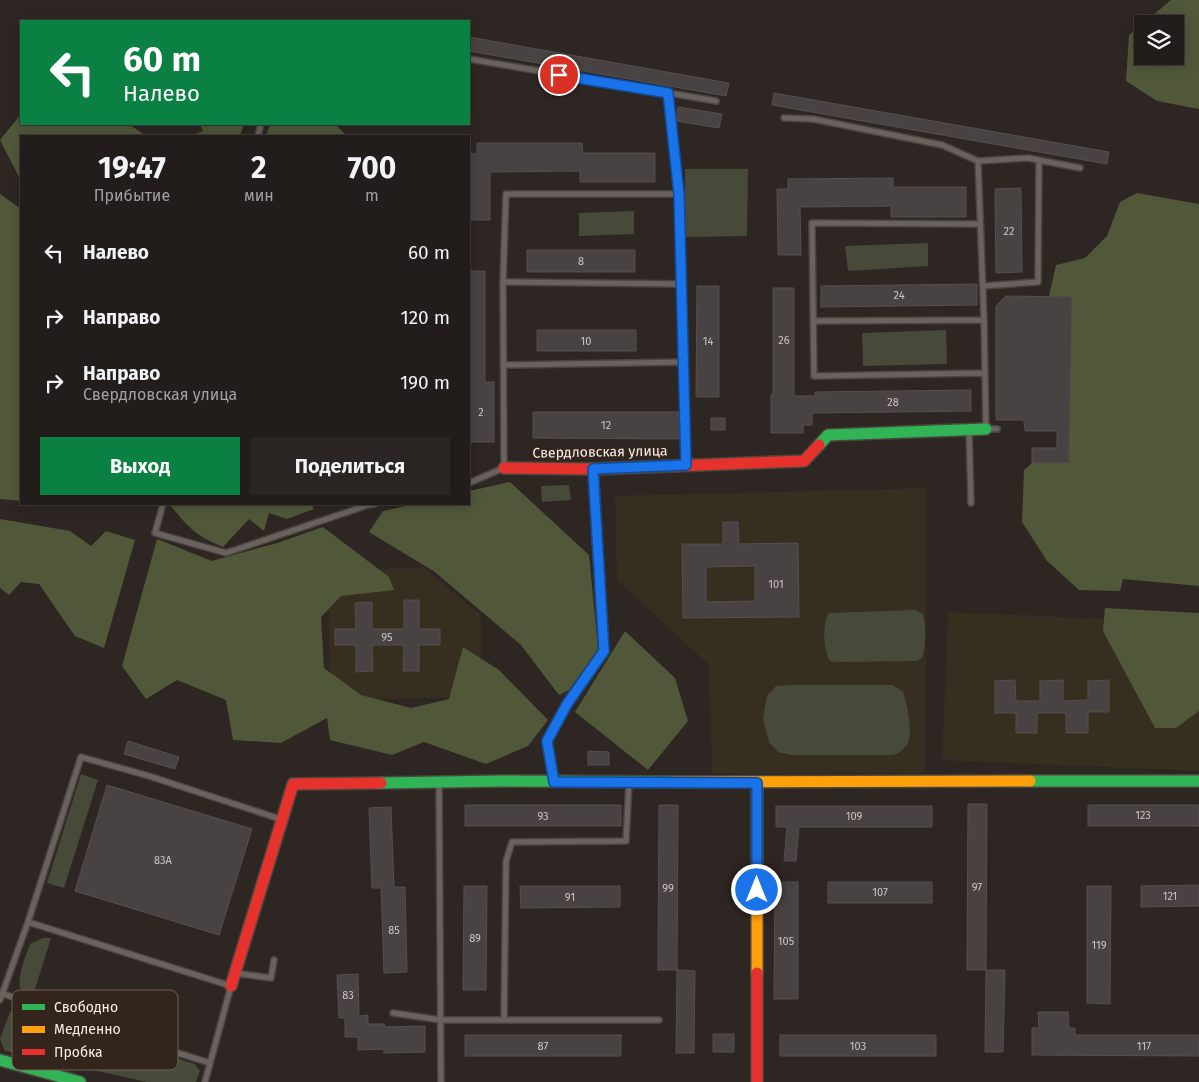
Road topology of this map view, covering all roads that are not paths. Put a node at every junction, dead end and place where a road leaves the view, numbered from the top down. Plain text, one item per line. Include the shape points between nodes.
1 (470, 59) edge
2 (668, 93) junction
3 (716, 101) dead end
4 (784, 118) dead end
5 (1039, 160) junction
6 (978, 161) junction
7 (1080, 168) dead end
8 (679, 194) junction
9 (980, 224) junction
10 (503, 282) junction
11 (682, 284) junction
12 (983, 286) junction
13 (984, 320) junction
14 (813, 321) junction
15 (683, 362) junction
16 (503, 365) junction
17 (985, 373) junction
18 (991, 429) joint
19 (969, 430) junction
20 (686, 465) junction
21 (504, 468) junction
22 (593, 469) junction
23 (470, 483) edge
24 (971, 503) dead end
25 (163, 505) edge
26 (368, 505) edge
27 (1199, 781) edge
28 (440, 782) junction
29 (554, 782) junction
30 (629, 782) junction
31 (757, 783) junction
32 (282, 819) junction
33 (28, 922) junction
34 (274, 960) dead end
35 (235, 973) junction
36 (231, 986) junction
37 (2, 994) junction
38 (12, 997) edge
39 (0, 1000) edge
40 (393, 1014) dead end
41 (504, 1019) junction
42 (441, 1020) junction
43 (660, 1020) dead end
44 (178, 1053) edge
45 (210, 1063) junction
46 (36, 1070) edge
47 (80, 1082) edge
48 (206, 1082) edge
49 (441, 1082) edge
50 (757, 1082) edge

1 - 2 lane
2 - 3 lane
2 - 8 lane
4 - 6 lane via 814,119 942,145
5 - 6 lane
5 - 7 lane
5 - 12 lane via 1038,282
6 - 9 lane
8 - 10 lane via 506,194
8 - 11 lane
9 - 12 lane
9 - 14 lane via 812,223
10 - 11 lane
10 - 16 lane
11 - 15 lane
12 - 13 lane
13 - 14 lane
13 - 17 lane
14 - 17 lane via 814,376
15 - 16 lane
15 - 20 lane
16 - 21 lane
17 - 18 lane
18 - 19 street, Свердловская улица
19 - 20 street, Свердловская улица via 828,435 804,461
19 - 24 lane
20 - 22 street, Свердловская улица
21 - 22 street, Свердловская улица
21 - 23 lane
22 - 29 street via 604,651 567,704 547,741
25 - 26 lane via 155,533 226,553
27 - 31 street
28 - 29 street
28 - 32 street via 293,784
28 - 42 lane
29 - 30 street
30 - 31 street
30 - 41 lane via 626,841 512,842 506,861
31 - 50 street
32 - 33 lane via 81,757
32 - 35 street
33 - 36 lane
33 - 37 lane
34 - 35 lane via 271,978
35 - 36 street
36 - 45 lane
37 - 38 lane
37 - 39 lane
40 - 42 lane
41 - 42 lane
41 - 43 lane
42 - 49 lane
44 - 45 lane
45 - 48 lane
46 - 47 street

